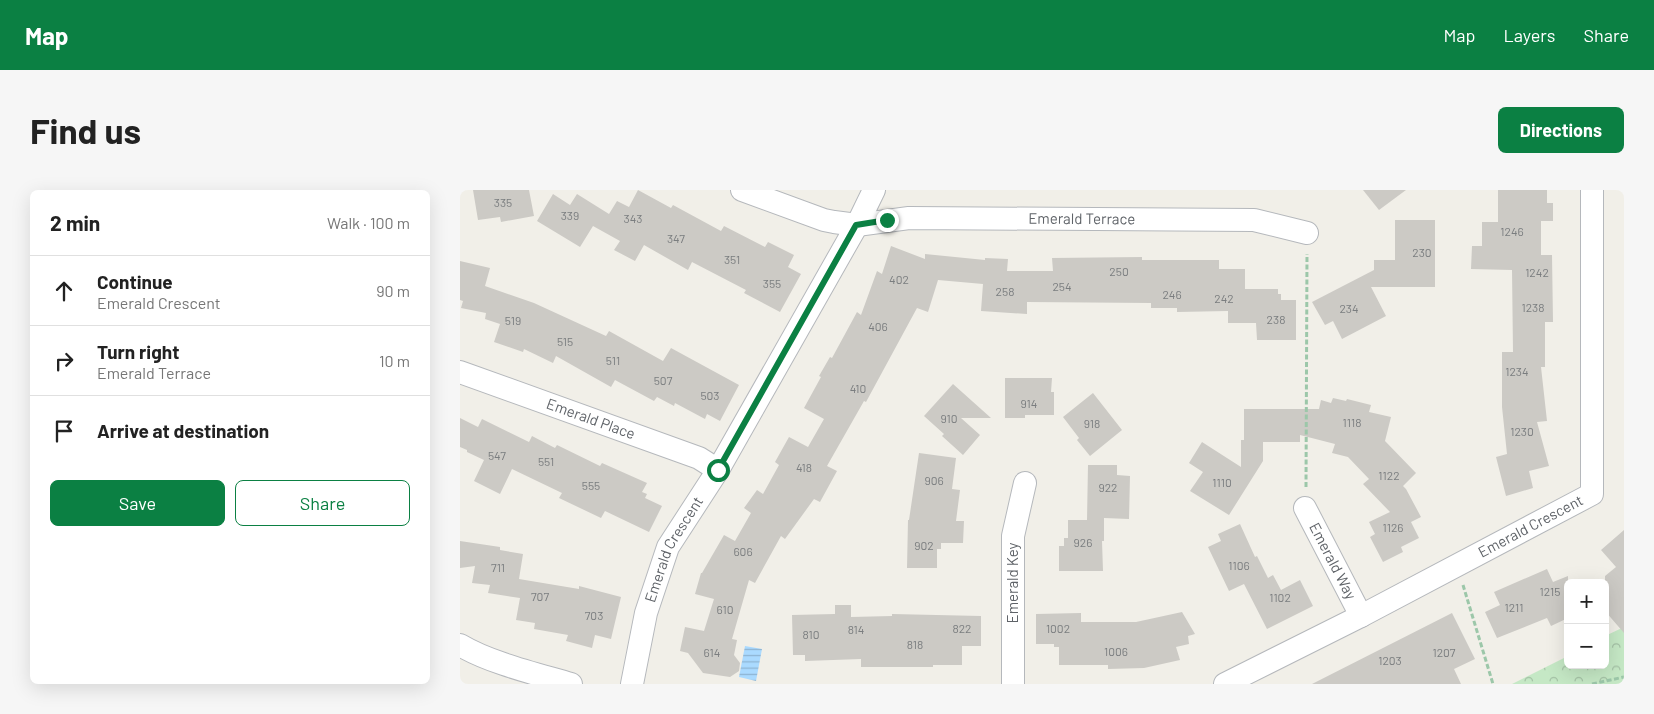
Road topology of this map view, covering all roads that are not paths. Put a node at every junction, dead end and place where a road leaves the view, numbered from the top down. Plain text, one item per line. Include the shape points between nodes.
1 (742, 190) edge
2 (874, 190) edge
3 (1592, 190) edge
4 (856, 225) junction
5 (1307, 233) dead end
6 (460, 372) edge
7 (718, 470) junction
8 (1025, 484) dead end
9 (1305, 508) dead end
10 (1361, 616) junction
11 (460, 645) edge
12 (571, 684) edge
13 (632, 684) edge
14 (1013, 684) edge
15 (1225, 684) edge

1 - 4 street, Emerald Terrace via 824,220
2 - 4 street, Emerald Crescent
3 - 10 street, Emerald Crescent via 1592,494
4 - 5 street, Emerald Terrace via 909,218 1254,220
4 - 7 street, Emerald Crescent
6 - 7 street, Emerald Place via 699,458
7 - 13 street, Emerald Crescent via 668,547 646,614
8 - 14 street, Emerald Key via 1013,536
9 - 10 street, Emerald Way
10 - 15 street, Emerald Crescent
11 - 12 street via 517,668

